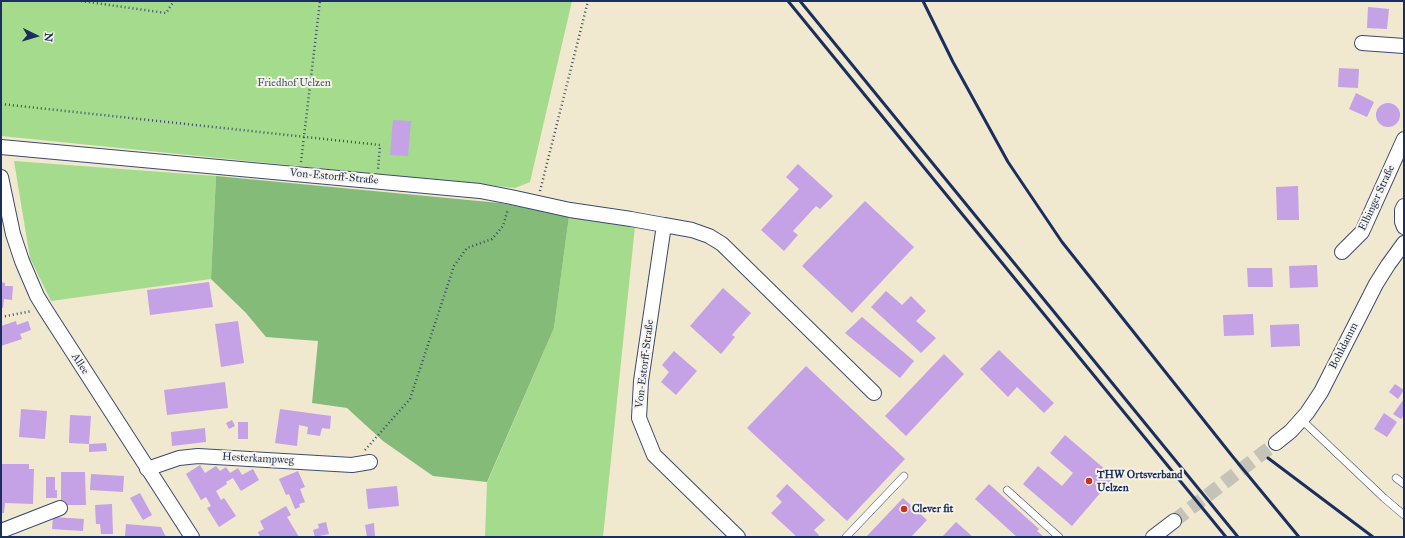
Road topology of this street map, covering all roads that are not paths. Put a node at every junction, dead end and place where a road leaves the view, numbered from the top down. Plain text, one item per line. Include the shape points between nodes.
1 (1362, 43) dead end
2 (1404, 46) edge
3 (1404, 139) edge
4 (1, 147) edge
5 (1, 177) edge
6 (1404, 206) edge
7 (664, 225) junction
8 (1404, 227) edge
9 (1404, 243) edge
10 (1342, 252) dead end
11 (874, 393) dead end
12 (1300, 422) junction
13 (1276, 443) tunnel mouth
14 (370, 462) dead end
15 (148, 468) junction
16 (904, 476) dead end
17 (1396, 478) dead end
18 (1404, 484) edge
19 (1007, 490) dead end
20 (60, 508) dead end
21 (1404, 515) edge
22 (1174, 521) tunnel mouth
23 (1, 531) edge
24 (192, 537) edge
25 (738, 537) edge
26 (846, 537) edge
27 (1059, 537) edge
28 (1153, 537) edge

1 - 2 street
3 - 10 street, Elbinger Straße via 1362,232
4 - 7 street, Von-Estorff-Straße via 480,191 570,210
5 - 15 street, Allee via 13,234 22,261 45,309
6 - 8 street
7 - 11 street, Von-Estorff-Straße via 692,230 722,244
7 - 25 street, Von-Estorff-Straße via 641,381 639,418 654,455
9 - 12 street, Bohldamm via 1376,284 1321,392
12 - 13 street, Bohldamm
12 - 21 lane via 1306,424
14 - 15 street, Hesterkampweg via 352,465 198,456 178,458
15 - 24 street, Allee
16 - 26 lane
17 - 18 lane
19 - 27 lane
20 - 23 street
22 - 28 street

